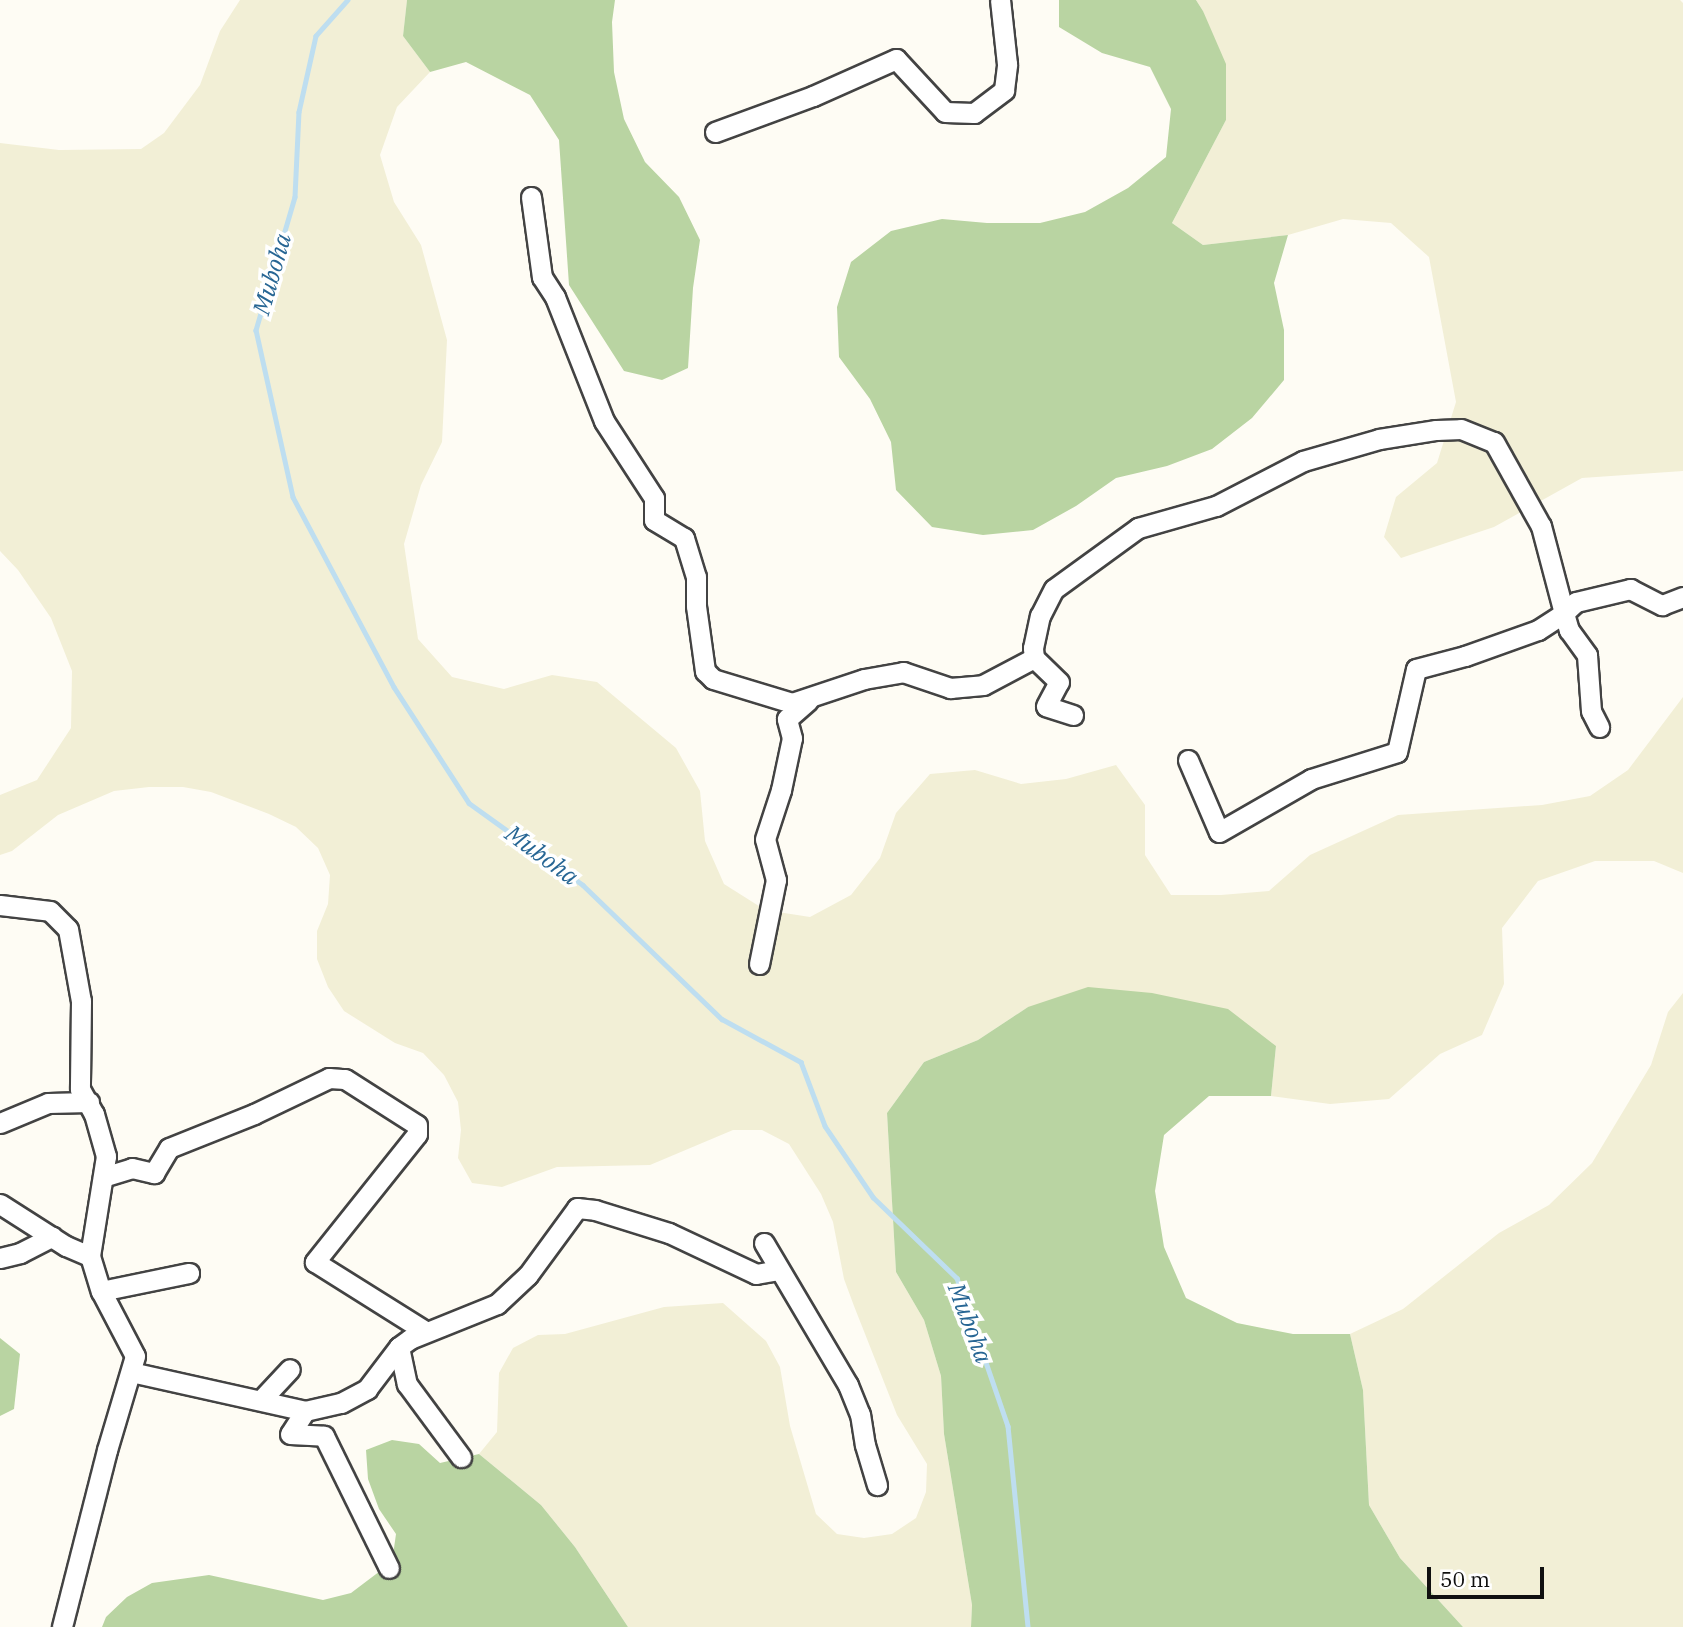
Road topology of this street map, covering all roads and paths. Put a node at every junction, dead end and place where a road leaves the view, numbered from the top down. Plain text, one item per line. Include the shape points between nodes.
1 (1000, 0) edge
2 (715, 132) dead end
3 (531, 197) dead end
4 (1683, 597) edge
5 (1564, 613) junction
6 (1034, 658) junction
7 (820, 691) junction
8 (1073, 715) dead end
9 (1599, 727) dead end
10 (1188, 760) dead end
11 (0, 905) edge
12 (759, 964) dead end
13 (89, 1102) junction
14 (0, 1123) edge
15 (103, 1177) junction
16 (0, 1205) edge
17 (51, 1237) junction
18 (764, 1243) dead end
19 (90, 1255) junction
20 (0, 1258) edge
21 (778, 1270) junction
22 (189, 1273) dead end
23 (101, 1291) junction
24 (425, 1331) junction
25 (399, 1347) junction
26 (290, 1369) dead end
27 (131, 1372) junction
28 (261, 1400) junction
29 (305, 1411) junction
30 (461, 1457) dead end
31 (877, 1485) dead end
32 (389, 1568) dead end
33 (62, 1627) edge

1 - 2 street via 1007,64 1004,90 974,113 945,112 896,59
3 - 7 street via 542,278 555,297 604,421 654,498 654,520 684,538 696,577 705,671 713,679 792,703
4 - 5 street via 1662,605 1630,589 1576,602
5 - 6 street via 1541,526 1494,442 1461,429 1436,430 1326,453 1216,506 1138,528 1054,589 1040,616
5 - 9 street via 1569,630 1587,656 1591,711
5 - 10 street via 1538,630 1416,669 1397,752 1311,779 1219,832
6 - 7 street via 982,685 950,688 903,672
6 - 8 street via 1059,682 1045,706
7 - 12 street via 787,719 792,738 765,839 776,880
11 - 13 street via 50,911 68,929 81,1001 80,1089
13 - 14 street via 48,1103
13 - 15 street via 105,1150
15 - 19 street
15 - 24 street via 132,1168 154,1172 169,1147 329,1078 345,1079 417,1125 417,1134 315,1262
16 - 17 street
17 - 19 street
17 - 20 street
18 - 21 street
19 - 23 street
21 - 24 street via 756,1274 668,1233 577,1208 527,1275 497,1304
21 - 31 street via 848,1385
22 - 23 street
23 - 27 street via 135,1356
24 - 25 street
25 - 29 street via 367,1389 341,1403
25 - 30 street via 407,1384
26 - 28 street
27 - 28 street
27 - 33 street
28 - 29 street
29 - 32 street via 290,1434 324,1436

